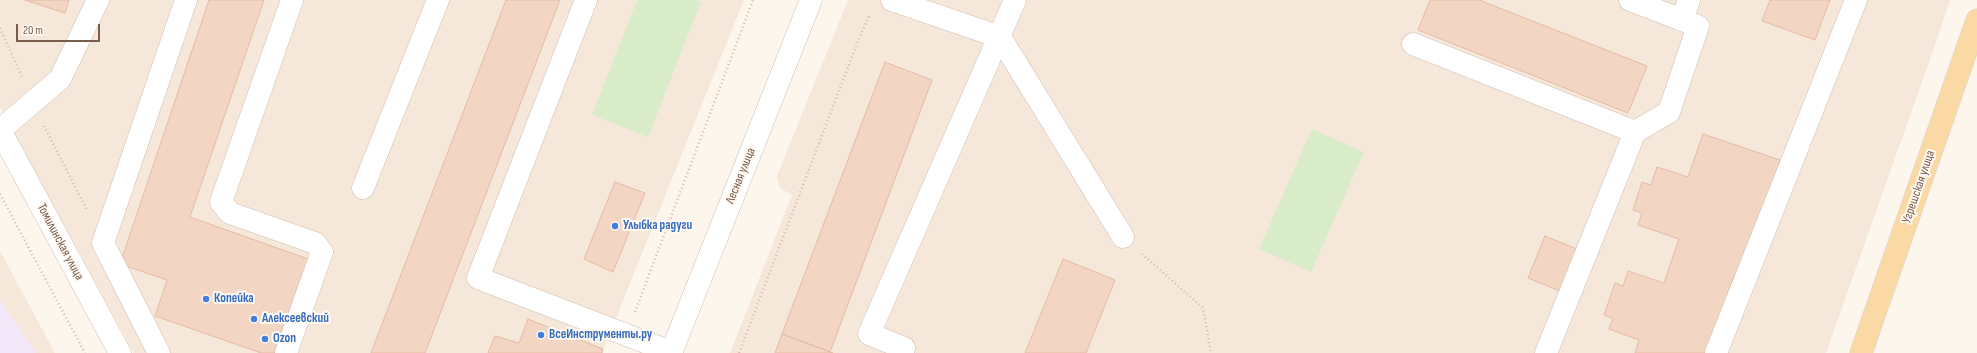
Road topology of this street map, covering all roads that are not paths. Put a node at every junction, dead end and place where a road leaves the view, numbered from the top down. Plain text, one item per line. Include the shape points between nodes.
1 (98, 0) edge
2 (186, 0) edge
3 (292, 0) edge
4 (438, 0) edge
5 (586, 0) edge
6 (811, 0) edge
7 (1015, 0) edge
8 (1630, 0) edge
9 (1856, 0) edge
10 (883, 3) edge
11 (1686, 10) edge
12 (1977, 20) edge
13 (1000, 37) junction
14 (1413, 44) dead end
15 (0, 130) edge
16 (1635, 132) junction
17 (363, 188) dead end
18 (1123, 237) road end
19 (120, 353) edge
20 (159, 353) edge
21 (286, 353) edge
22 (671, 353) edge
23 (902, 353) edge
24 (1546, 353) edge
25 (1716, 353) edge
26 (1861, 353) edge

1 - 15 street via 60,79
2 - 20 street via 103,243
3 - 21 street via 221,202 230,213 315,243 322,252
4 - 17 street
5 - 22 street via 478,278
6 - 22 street, Лесная улица
7 - 13 street
8 - 11 street
9 - 25 street
10 - 13 street
11 - 16 street via 1698,26 1668,112
12 - 26 main road, Угрешская улица
13 - 18 street
13 - 23 street via 869,334 904,348
14 - 16 street
15 - 19 street, Томилинская улица
16 - 24 street

